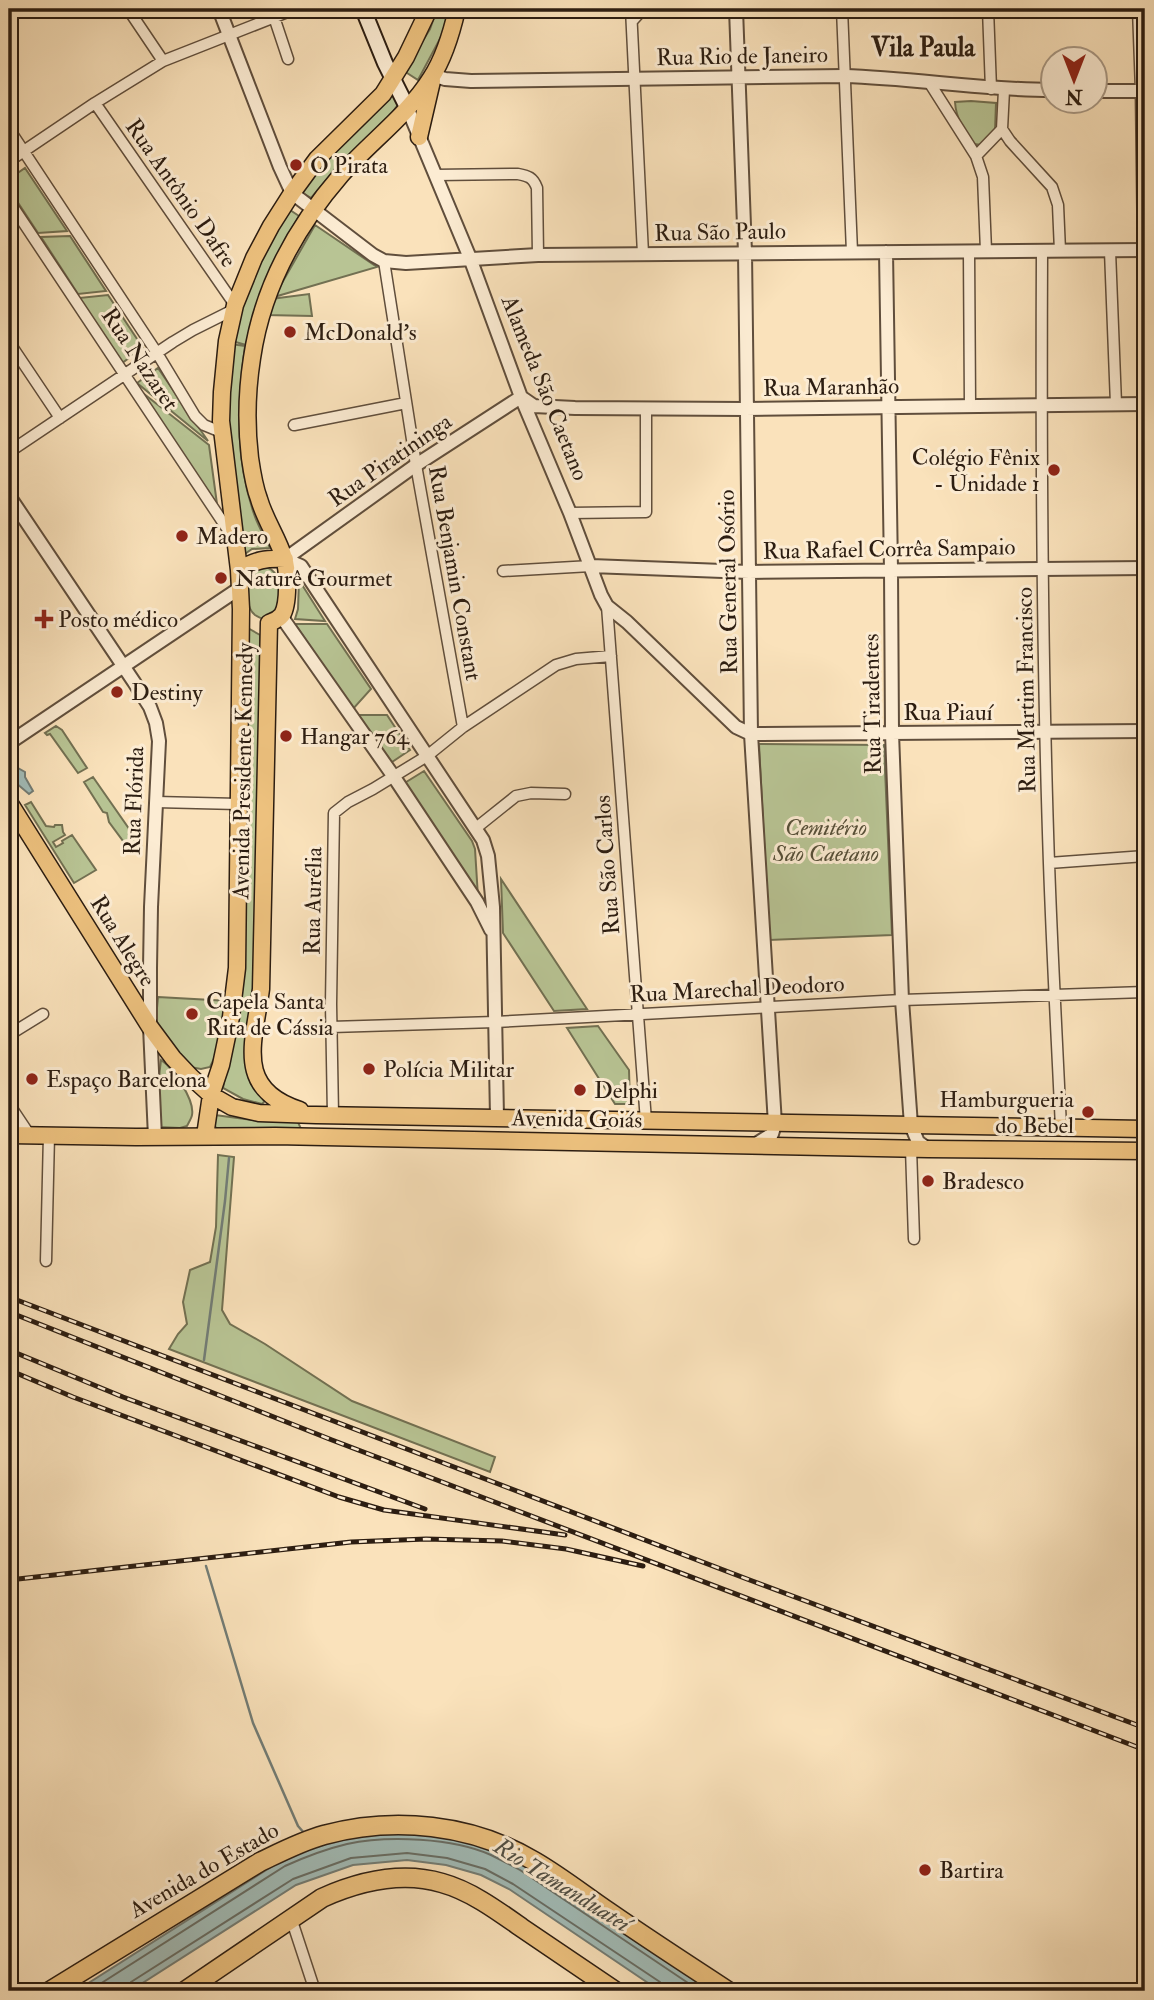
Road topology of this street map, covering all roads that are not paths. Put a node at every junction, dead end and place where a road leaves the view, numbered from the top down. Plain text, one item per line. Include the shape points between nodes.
1 (128, 9) edge
2 (219, 9) edge
3 (295, 9) edge
4 (363, 9) edge
5 (429, 9) edge
6 (457, 9) edge
7 (631, 9) edge
8 (643, 9) edge
9 (736, 9) edge
10 (842, 9) edge
11 (988, 9) edge
12 (1138, 9) edge
13 (274, 17) junction
14 (632, 20) junction
15 (229, 34) junction
16 (288, 59) dead end
17 (163, 61) junction
18 (433, 75) junction
19 (844, 76) junction
20 (738, 77) junction
21 (393, 79) junction
22 (634, 79) junction
23 (929, 82) junction
24 (998, 89) junction
25 (1038, 90) edge
26 (1108, 91) edge
27 (1143, 91) edge
28 (95, 103) junction
29 (407, 107) junction
30 (9, 129) edge
31 (1002, 129) junction
32 (419, 137) junction
33 (23, 152) junction
34 (976, 156) junction
35 (9, 161) edge
36 (436, 176) junction
37 (292, 193) junction
38 (9, 201) edge
39 (312, 210) junction
40 (1144, 250) edge
41 (886, 251) junction
42 (969, 251) junction
43 (986, 251) junction
44 (1060, 251) junction
45 (1110, 251) junction
46 (852, 252) junction
47 (1042, 252) junction
48 (745, 253) junction
49 (643, 254) junction
50 (538, 255) junction
51 (470, 258) junction
52 (384, 261) junction
53 (234, 308) junction
54 (9, 342) edge
55 (157, 353) junction
56 (126, 375) junction
57 (521, 397) junction
58 (406, 403) junction
59 (1116, 404) junction
60 (1145, 404) edge
61 (970, 405) junction
62 (1041, 405) junction
63 (646, 408) junction
64 (888, 408) junction
65 (746, 409) junction
66 (60, 418) junction
67 (294, 425) dead end
68 (222, 432) junction
69 (9, 452) edge
70 (416, 465) junction
71 (9, 496) edge
72 (570, 513) junction
73 (235, 541) junction
74 (285, 559) junction
75 (591, 566) junction
76 (1145, 568) edge
77 (1043, 569) junction
78 (239, 570) junction
79 (891, 570) junction
80 (503, 571) dead end
81 (749, 572) junction
82 (240, 588) junction
83 (607, 606) junction
84 (242, 609) junction
85 (275, 619) junction
86 (611, 656) junction
87 (122, 667) junction
88 (463, 727) junction
89 (1145, 731) edge
90 (1045, 732) junction
91 (892, 733) junction
92 (751, 734) junction
93 (9, 743) edge
94 (427, 756) junction
95 (394, 777) junction
96 (565, 794) dead end
97 (9, 802) edge
98 (156, 802) junction
99 (238, 804) junction
100 (475, 828) junction
101 (1145, 856) edge
102 (1049, 863) junction
103 (492, 890) junction
104 (477, 902) junction
105 (494, 937) junction
106 (1145, 992) edge
107 (1054, 995) junction
108 (902, 1000) junction
109 (768, 1006) junction
110 (43, 1014) dead end
111 (637, 1014) junction
112 (495, 1022) junction
113 (150, 1027) junction
114 (331, 1027) junction
115 (9, 1035) edge
116 (211, 1095) junction
117 (9, 1104) edge
118 (316, 1115) junction
119 (333, 1115) junction
120 (497, 1117) junction
121 (646, 1121) junction
122 (775, 1124) junction
123 (911, 1125) junction
124 (1061, 1128) junction
125 (1145, 1129) edge
126 (29, 1134) junction
127 (9, 1135) edge
128 (49, 1135) junction
129 (205, 1136) junction
130 (275, 1136) junction
131 (155, 1137) junction
132 (756, 1144) junction
133 (919, 1149) junction
134 (1145, 1151) edge
135 (914, 1239) dead end
136 (46, 1261) dead end
137 (290, 1919) junction
138 (50, 1991) edge
139 (185, 1991) edge
140 (315, 1991) edge
141 (362, 1991) edge
142 (408, 1991) edge
143 (615, 1991) edge
144 (728, 1991) edge

1 - 17 street
2 - 15 street
3 - 13 street
4 - 21 main road, Alameda São Caetano
5 - 21 main road, Avenida Presidente Kennedy
6 - 18 main road, Avenida Presidente Kennedy
7 - 14 street
8 - 14 street
9 - 20 street, Rua General Osório
10 - 19 street
11 - 24 street
12 - 27 street
13 - 15 street
13 - 16 street
14 - 22 street
15 - 17 street
15 - 37 street
17 - 28 street
18 - 22 street, Rua Rio de Janeiro via 455,81
18 - 29 main road, Avenida Presidente Kennedy
18 - 32 main road
19 - 20 street, Rua Rio de Janeiro
19 - 23 street, Rua Rio de Janeiro
19 - 46 street
20 - 22 street, Rua Rio de Janeiro
20 - 48 street, Rua General Osório
21 - 29 main road, Alameda São Caetano
21 - 37 main road, Avenida Presidente Kennedy via 317,159
22 - 49 street
23 - 24 street, Rua Rio de Janeiro
23 - 34 street
24 - 25 street, Rua Rio de Janeiro
24 - 31 street
26 - 27 street
27 - 40 street
28 - 33 street
28 - 53 street, Rua Antônio Dafre
29 - 32 street, Alameda São Caetano
29 - 39 main road, Avenida Presidente Kennedy
30 - 33 street, Rua Nazaret
31 - 34 street
31 - 44 street via 1057,196
32 - 36 street, Alameda São Caetano
33 - 35 street
33 - 55 street, Rua Nazaret
34 - 43 street via 983,177
36 - 50 street via 529,176 537,188
36 - 51 street, Alameda São Caetano
37 - 39 street
37 - 53 main road, Avenida Presidente Kennedy via 254,258
38 - 56 street, Rua Nazaret
39 - 52 street
39 - 74 main road, Avenida Presidente Kennedy via 284,258 258,323 248,400 255,486
40 - 45 street, Rua São Paulo
41 - 42 street, Rua São Paulo
41 - 46 street, Rua São Paulo
41 - 64 street, Rua Tiradentes
42 - 43 street, Rua São Paulo
42 - 61 street
43 - 47 street, Rua São Paulo
44 - 45 street, Rua São Paulo
44 - 47 street, Rua São Paulo
45 - 59 street
46 - 48 street, Rua São Paulo
47 - 62 street, Rua Martim Francisco
48 - 49 street, Rua São Paulo
48 - 65 street, Rua General Osório
49 - 50 street, Rua São Paulo
50 - 51 street, Rua São Paulo
51 - 52 street, Rua São Paulo
51 - 57 street, Alameda São Caetano
52 - 58 street, Rua Benjamin Constant
53 - 55 street
53 - 68 main road, Avenida Presidente Kennedy via 222,392
54 - 66 street
55 - 56 street
55 - 68 street, Rua Nazaret via 195,416
56 - 66 street
56 - 73 street, Rua Nazaret
57 - 63 street, Rua Maranhão via 534,406
57 - 70 street, Rua Piratininga
57 - 72 street, Alameda São Caetano
58 - 67 street
58 - 70 street, Rua Benjamin Constant
59 - 60 street, Rua Maranhão
59 - 62 street, Rua Maranhão
61 - 62 street, Rua Maranhão
61 - 64 street, Rua Maranhão
62 - 77 street, Rua Martim Francisco
63 - 65 street, Rua Maranhão
63 - 72 street via 646,512
64 - 65 street, Rua Maranhão
64 - 79 street, Rua Tiradentes
65 - 81 street, Rua General Osório
66 - 69 street
68 - 73 main road, Avenida Presidente Kennedy
70 - 74 street, Rua Piratininga
70 - 88 street, Rua Benjamin Constant
71 - 87 street, Rua Flórida
72 - 75 street, Alameda São Caetano
73 - 78 main road, Avenida Presidente Kennedy
74 - 78 main road via 260,559
74 - 85 main road, Avenida Presidente Kennedy via 286,603
74 - 94 street via 300,566
75 - 80 street
75 - 81 street, Rua Rafael Corrêa Sampaio
75 - 83 street, Alameda São Caetano
76 - 77 street, Rua Rafael Corrêa Sampaio
77 - 79 street, Rua Rafael Corrêa Sampaio
77 - 90 street, Rua Martim Francisco
78 - 82 main road, Avenida Presidente Kennedy
79 - 81 street, Rua Rafael Corrêa Sampaio
79 - 91 street, Rua Tiradentes
81 - 92 street, Rua General Osório
82 - 84 main road, Avenida Presidente Kennedy
82 - 87 street
83 - 86 street, Rua São Carlos
83 - 92 street, Alameda São Caetano via 736,727
84 - 85 main road via 255,620
84 - 99 main road, Avenida Presidente Kennedy
85 - 95 street
85 - 118 main road, Avenida Presidente Kennedy via 261,989 253,1063 257,1080 266,1091
86 - 88 street via 556,664
86 - 111 street, Rua São Carlos
87 - 93 street
87 - 98 street, Rua Flórida via 156,723
88 - 94 street
89 - 90 street, Rua Piauí
90 - 91 street, Rua Piauí
90 - 102 street, Rua Martim Francisco
91 - 92 street, Rua Piauí
91 - 108 street, Rua Tiradentes
92 - 109 street, Rua General Osório
94 - 95 street
94 - 100 street
95 - 104 street
95 - 114 street, Rua Aurélia via 334,813
96 - 100 street via 516,796
97 - 113 main road, Rua Alegre
98 - 99 street
98 - 113 street, Rua Flórida
99 - 116 main road, Avenida Presidente Kennedy via 235,988 222,1065
100 - 103 street via 486,848
101 - 102 street
102 - 107 street, Rua Martim Francisco
103 - 104 street
103 - 105 street
104 - 105 street
105 - 112 street
106 - 107 street, Rua Marechal Deodoro
107 - 108 street, Rua Marechal Deodoro
107 - 124 street, Rua Martim Francisco
108 - 109 street, Rua Marechal Deodoro
108 - 123 street, Rua Tiradentes
109 - 111 street, Rua Marechal Deodoro
109 - 122 street, Rua General Osório
110 - 115 street
111 - 112 street, Rua Marechal Deodoro
111 - 121 street, Rua São Carlos
112 - 114 street, Rua Marechal Deodoro
112 - 120 street
113 - 116 main road, Rua Alegre via 173,1058
113 - 131 street, Rua Flórida
114 - 119 street, Rua Aurélia
116 - 118 main road, Avenida Goiás via 247,1111
116 - 129 main road, Avenida Presidente Kennedy
117 - 126 street
118 - 119 main road, Avenida Goiás
119 - 120 main road, Avenida Goiás
119 - 130 main road via 329,1131
120 - 121 main road, Avenida Goiás
121 - 122 main road, Avenida Goiás
122 - 123 main road, Avenida Goiás
122 - 132 street via 772,1134
123 - 124 main road, Avenida Goiás
123 - 133 street
124 - 125 main road, Avenida Goiás
126 - 127 main road, Avenida Goiás
126 - 128 main road, Avenida Goiás
128 - 131 main road, Avenida Goiás
128 - 136 street
129 - 130 main road, Avenida Goiás
129 - 131 main road, Avenida Goiás
130 - 132 main road, Avenida Goiás
132 - 133 main road, Avenida Goiás
133 - 134 main road, Avenida Goiás
133 - 135 street
137 - 139 highway
137 - 140 street
137 - 143 highway via 322,1898 370,1881 420,1878 444,1883 498,1912
138 - 144 highway, Avenida do Estado via 260,1862 323,1835 401,1824 492,1840 532,1859
141 - 142 street

